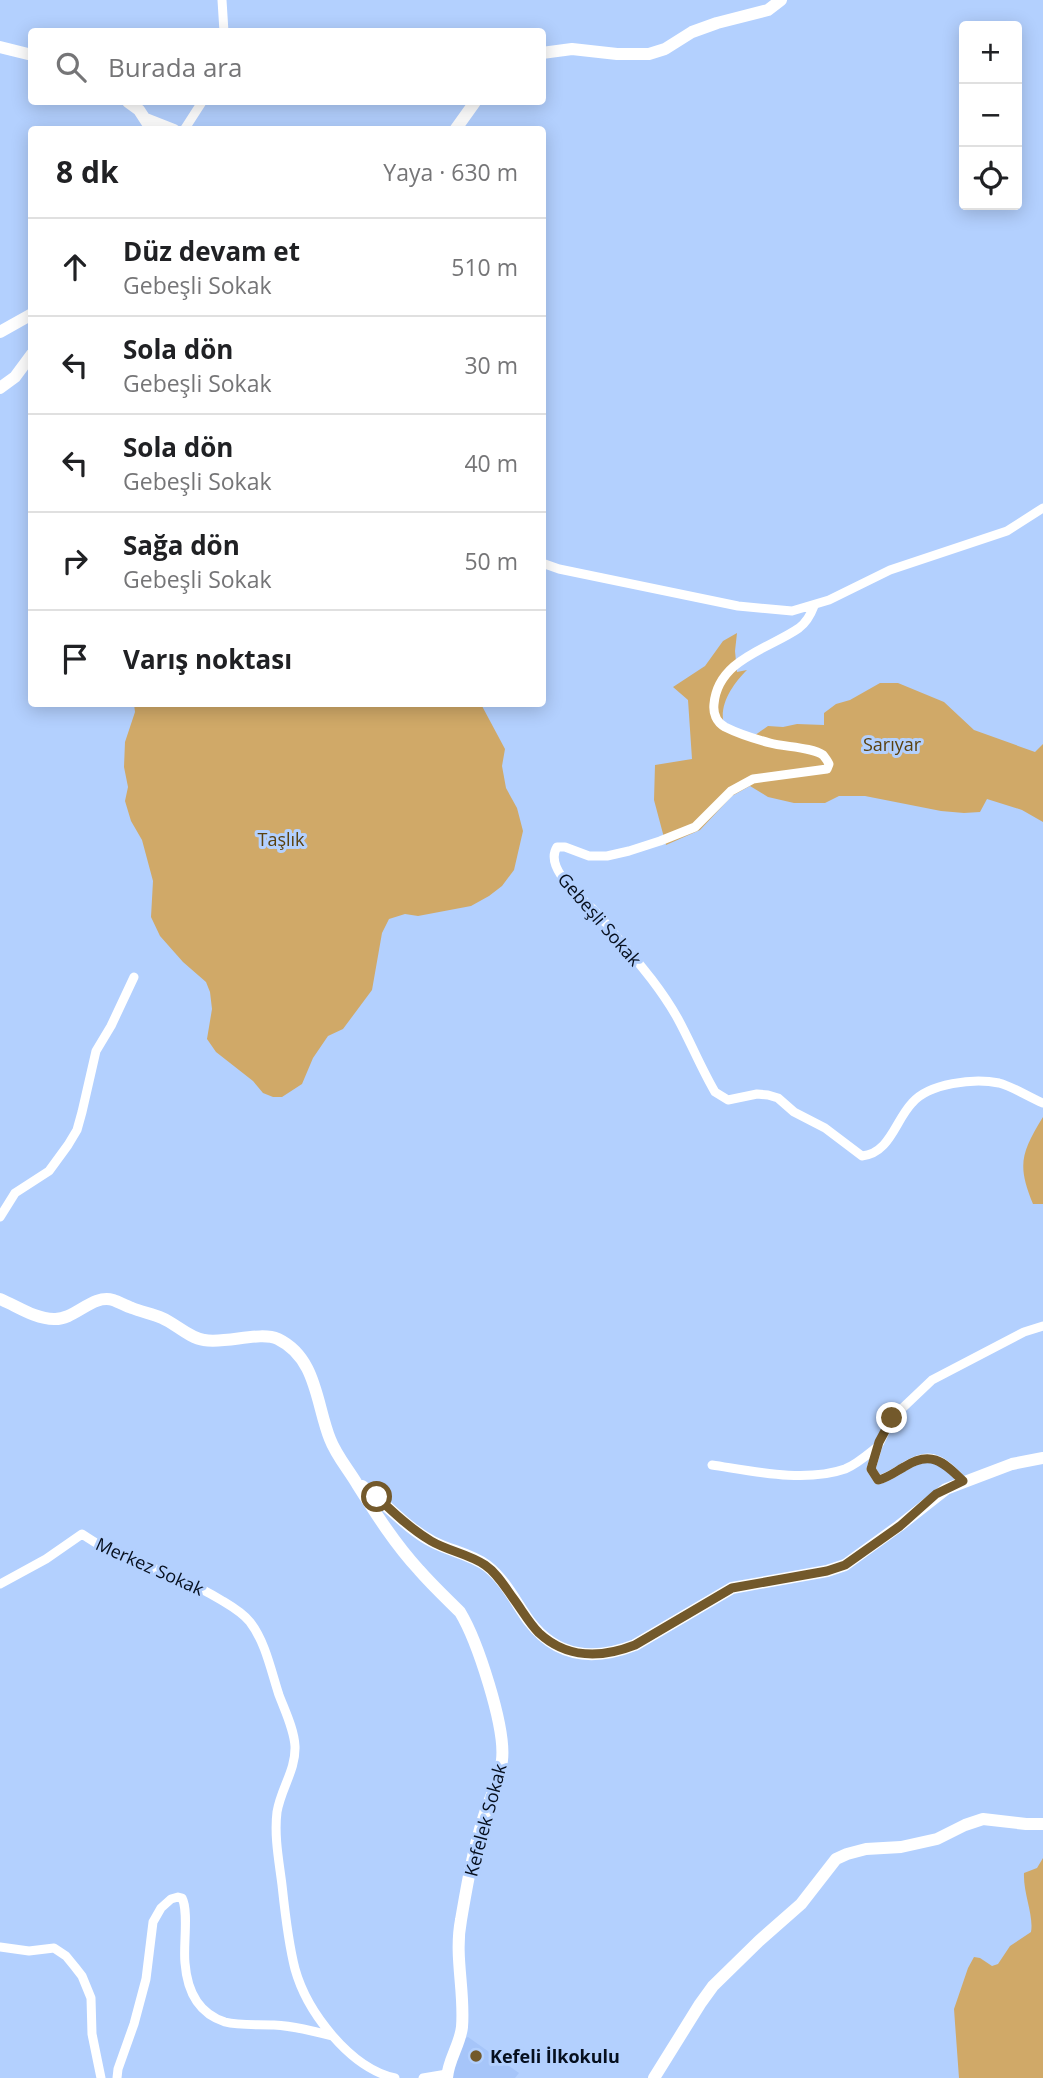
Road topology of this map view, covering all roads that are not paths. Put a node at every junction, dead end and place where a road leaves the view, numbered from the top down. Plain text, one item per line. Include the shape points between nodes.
1 (222, 0) edge
2 (781, 0) edge
3 (224, 28) edge
4 (0, 47) edge
5 (546, 52) edge
6 (28, 54) edge
7 (132, 105) edge
8 (200, 105) edge
9 (473, 105) edge
10 (149, 124) edge
11 (187, 126) edge
12 (458, 126) edge
13 (28, 316) edge
14 (0, 331) edge
15 (28, 359) edge
16 (0, 388) edge
17 (1043, 508) edge
18 (546, 564) edge
19 (814, 606) junction
20 (134, 977) dead end
21 (1043, 1103) edge
22 (0, 1217) edge
23 (0, 1299) edge
24 (1043, 1326) edge
25 (878, 1446) junction
26 (1043, 1458) edge
27 (712, 1465) dead end
28 (356, 1481) junction
29 (963, 1481) junction
30 (0, 1584) edge
31 (1043, 1824) edge
32 (0, 1947) edge
33 (332, 2036) junction
34 (447, 2076) edge
35 (102, 2078) edge
36 (117, 2078) edge
37 (395, 2078) edge
38 (423, 2078) edge
39 (653, 2078) edge

1 - 3 street
2 - 5 street via 768,9 692,32 649,54 572,49
4 - 6 street
7 - 10 street
8 - 11 street
9 - 12 street
13 - 14 street
15 - 16 street
17 - 19 street via 1007,531 890,570
18 - 19 street via 738,606 792,611
19 - 21 street, Gebeşli Sokak via 802,626 733,668 718,688 714,710 720,725 736,732 824,755 827,769 753,779 731,791 695,827 629,851 589,856 557,847 554,861 558,870 652,980 678,1019 715,1092 728,1100 757,1094 778,1098 862,1156 877,1151 921,1095 945,1086 1000,1084
20 - 22 street via 96,1051 77,1130 49,1171 15,1193
23 - 28 street via 57,1320 103,1299 113,1300 163,1318 201,1340 276,1338 292,1348 310,1374 330,1439
24 - 25 street via 932,1380 892,1418
25 - 27 street via 843,1469 807,1475
25 - 29 street via 871,1469 878,1480 924,1457 935,1458
26 - 29 street
28 - 29 street via 411,1528 486,1566 553,1644 592,1655 635,1645 732,1588 845,1565 936,1494
28 - 34 street, Kefelek Sokak via 401,1549 464,1619 482,1663 502,1742 500,1772 478,1838 460,1922 461,2030
30 - 33 street, Merkez Sokak via 82,1534 117,1554 184,1579 250,1622 266,1653 295,1741 294,1763 277,1812 276,1836 291,1950 303,1989
31 - 39 street via 984,1819 937,1839 866,1849 836,1859 802,1904 713,1986
32 - 35 street via 54,1948 75,1967 92,1998 92,2034
33 - 36 street via 223,2021 205,2009 194,1999 186,1977 185,1908 178,1897 162,1908 153,1922 146,1979
33 - 37 street via 366,2067
34 - 38 street, Kefelek Sokak

